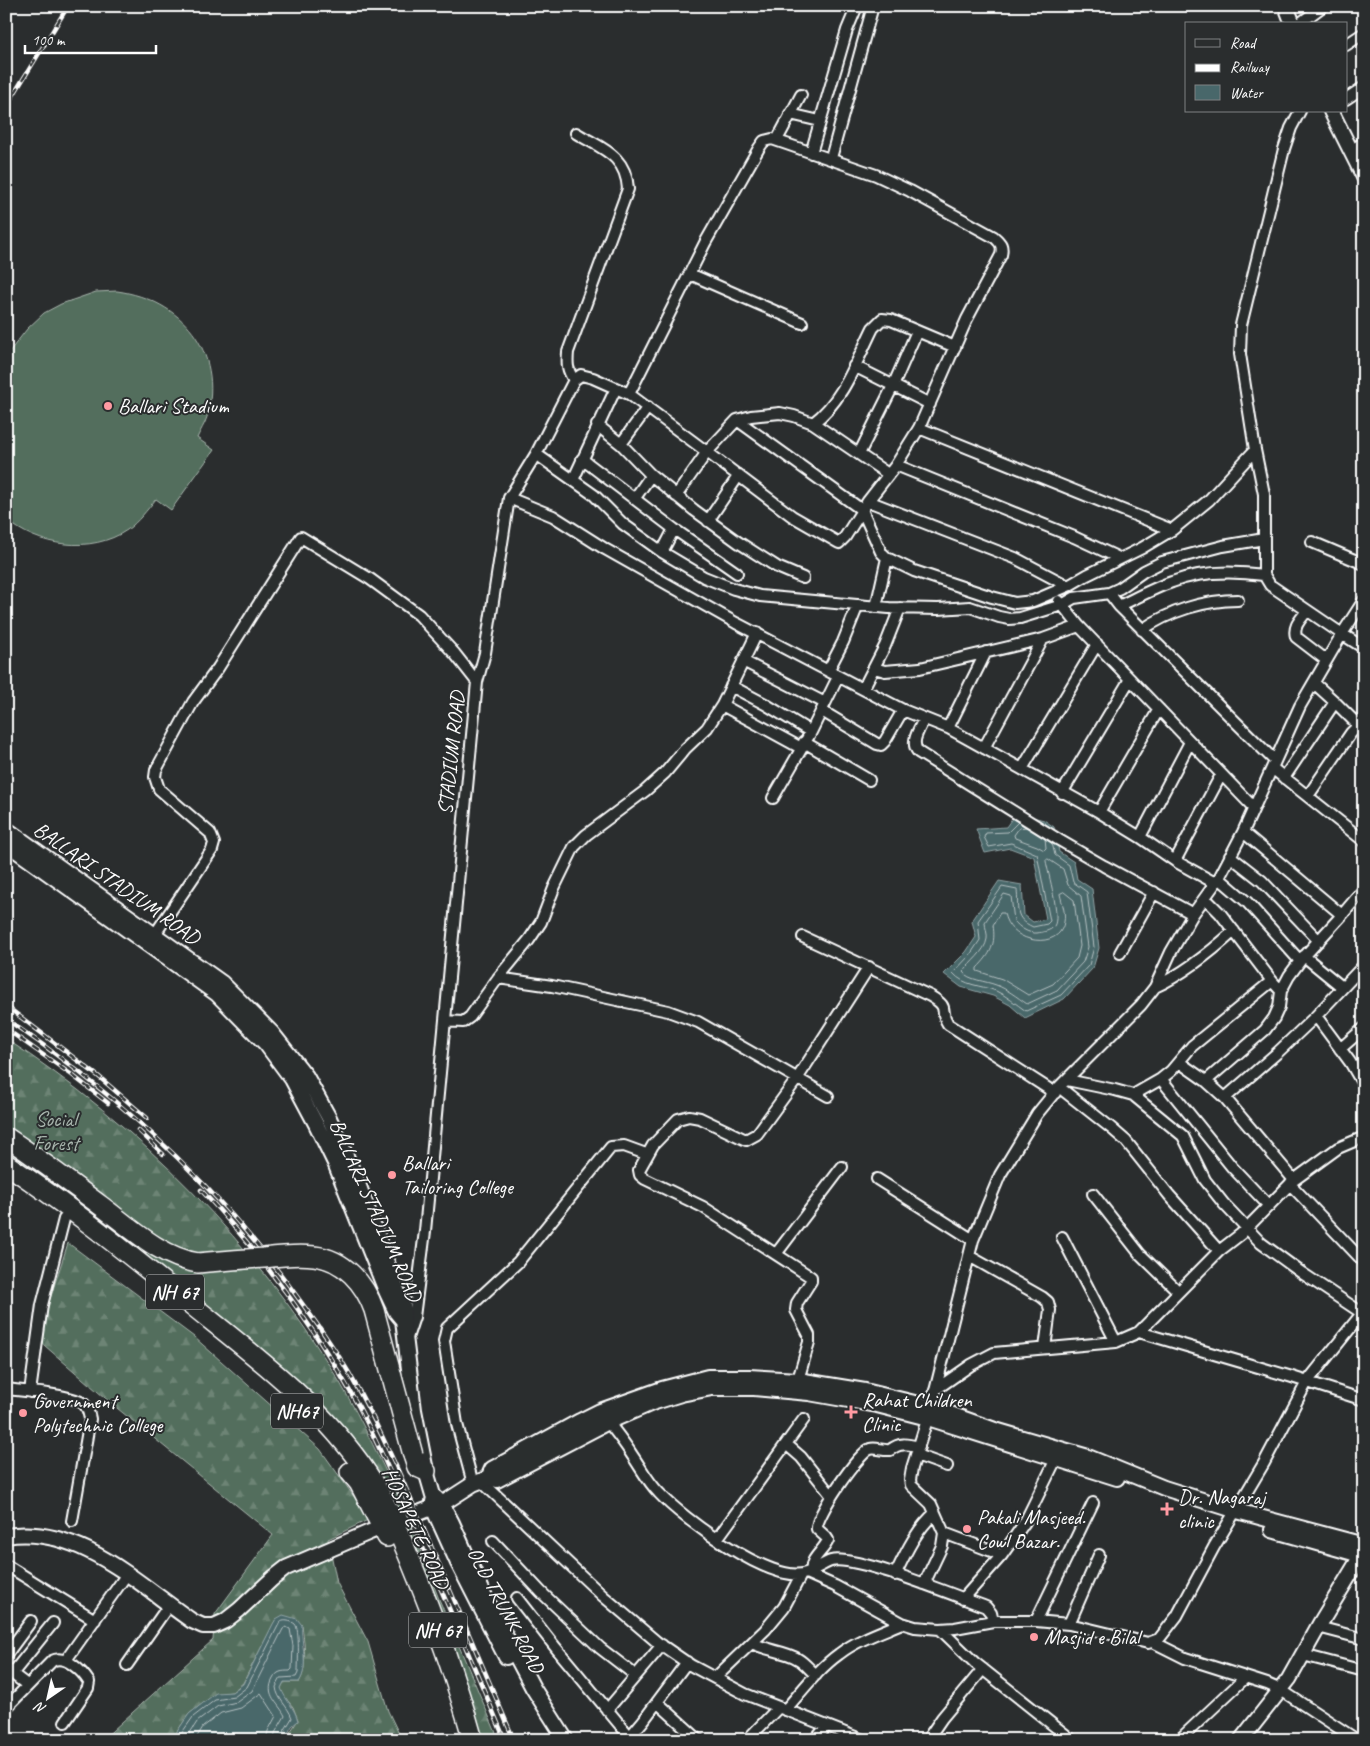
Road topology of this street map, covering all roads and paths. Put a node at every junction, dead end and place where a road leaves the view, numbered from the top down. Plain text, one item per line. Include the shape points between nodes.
1 (857, 6) edge
2 (873, 6) edge
3 (1286, 6) edge
4 (1323, 6) edge
5 (1292, 22) edge
6 (1301, 22) edge
7 (1364, 33) edge
8 (1348, 44) edge
9 (1364, 87) edge
10 (801, 95) dead end
11 (1348, 98) edge
12 (1299, 112) edge
13 (1332, 112) edge
14 (790, 114) junction
15 (820, 120) junction
16 (576, 133) dead end
17 (777, 140) junction
18 (1364, 142) edge
19 (1351, 151) junction
20 (811, 153) junction
21 (831, 158) junction
22 (1364, 177) edge
23 (690, 274) junction
24 (802, 323) dead end
25 (917, 331) junction
26 (955, 347) junction
27 (854, 366) junction
28 (574, 380) junction
29 (893, 386) junction
30 (616, 388) junction
31 (629, 394) junction
32 (930, 404) junction
33 (648, 407) junction
34 (737, 420) junction
35 (813, 423) junction
36 (597, 425) junction
37 (919, 428) junction
38 (621, 444) junction
39 (1255, 450) junction
40 (707, 452) junction
41 (536, 454) junction
42 (859, 454) junction
43 (582, 459) junction
44 (896, 466) junction
45 (888, 474) junction
46 (651, 475) junction
47 (739, 475) junction
48 (573, 480) junction
49 (676, 496) junction
50 (509, 498) junction
51 (635, 498) junction
52 (865, 505) junction
53 (708, 520) junction
54 (674, 529) junction
55 (1172, 530) junction
56 (1264, 539) junction
57 (1312, 542) dead end
58 (662, 552) junction
59 (887, 558) junction
60 (1119, 558) junction
61 (1364, 564) edge
62 (737, 573) dead end
63 (1264, 575) junction
64 (803, 578) dead end
65 (1068, 586) junction
66 (1053, 593) junction
67 (1109, 593) junction
68 (1238, 600) dead end
69 (1364, 600) edge
70 (858, 605) junction
71 (1062, 605) junction
72 (1119, 606) junction
73 (876, 607) junction
74 (900, 608) junction
75 (1307, 612) junction
76 (1079, 626) junction
77 (1142, 630) junction
78 (757, 634) junction
79 (1342, 634) junction
80 (1043, 639) junction
81 (1097, 644) junction
82 (1364, 648) edge
83 (986, 652) junction
84 (1326, 660) junction
85 (743, 661) junction
86 (874, 668) junction
87 (828, 671) junction
88 (838, 677) junction
89 (1130, 679) junction
90 (477, 682) junction
91 (1314, 683) junction
92 (731, 686) junction
93 (863, 689) junction
94 (1335, 702) junction
95 (722, 705) junction
96 (823, 707) junction
97 (1159, 709) junction
98 (903, 710) junction
99 (924, 719) junction
100 (1361, 723) edge
101 (948, 728) junction
102 (811, 732) junction
103 (1190, 742) junction
104 (803, 745) junction
105 (984, 748) junction
106 (1273, 765) junction
107 (1022, 769) junction
108 (1221, 775) junction
109 (1284, 778) junction
110 (869, 780) dead end
111 (1062, 792) junction
112 (1308, 796) junction
113 (773, 798) dead end
114 (1254, 807) junction
115 (1099, 812) junction
116 (6, 829) edge
117 (1243, 832) junction
118 (1140, 837) junction
119 (1364, 841) edge
120 (6, 843) edge
121 (1230, 856) junction
122 (1175, 861) junction
123 (1217, 880) junction
124 (1364, 889) edge
125 (1154, 892) junction
126 (1205, 898) junction
127 (1193, 914) junction
128 (1342, 915) junction
129 (1234, 931) junction
130 (803, 937) dead end
131 (151, 939) junction
132 (1318, 941) junction
133 (1120, 953) dead end
134 (1302, 958) junction
135 (1364, 965) edge
136 (869, 967) junction
137 (498, 978) junction
138 (1272, 981) junction
139 (1156, 987) junction
140 (1342, 988) junction
141 (1281, 991) junction
142 (1316, 1016) junction
143 (447, 1021) junction
144 (1364, 1028) edge
145 (1340, 1049) junction
146 (1179, 1062) junction
147 (797, 1079) junction
148 (1162, 1079) junction
149 (1206, 1082) junction
150 (1364, 1086) edge
151 (1060, 1087) junction
152 (1133, 1095) junction
153 (828, 1096) dead end
154 (1225, 1098) junction
155 (6, 1137) edge
156 (1364, 1137) edge
157 (646, 1154) junction
158 (6, 1164) edge
159 (842, 1167) dead end
160 (6, 1178) edge
161 (877, 1179) dead end
162 (1292, 1182) junction
163 (1093, 1194) dead end
164 (1269, 1206) junction
165 (64, 1219) junction
166 (1247, 1228) junction
167 (1062, 1237) dead end
168 (973, 1240) junction
169 (1219, 1251) junction
170 (776, 1254) junction
171 (969, 1256) junction
172 (1364, 1262) edge
173 (1178, 1291) junction
174 (1363, 1312) edge
175 (1139, 1332) junction
176 (407, 1338) junction
177 (1116, 1342) junction
178 (1045, 1348) junction
179 (798, 1380) junction
180 (1307, 1382) junction
181 (761, 1383) junction
182 (6, 1389) edge
183 (935, 1390) junction
184 (30, 1392) junction
185 (1364, 1400) edge
186 (929, 1412) junction
187 (604, 1417) junction
188 (804, 1419) dead end
189 (786, 1444) junction
190 (918, 1451) junction
191 (1054, 1454) junction
192 (947, 1466) dead end
193 (426, 1471) junction
194 (480, 1481) junction
195 (832, 1495) junction
196 (1092, 1504) dead end
197 (439, 1505) junction
198 (935, 1513) junction
199 (1234, 1515) junction
200 (72, 1520) dead end
201 (389, 1526) junction
202 (944, 1533) junction
203 (6, 1536) edge
204 (717, 1539) junction
205 (494, 1541) dead end
206 (1363, 1552) edge
207 (1002, 1555) junction
208 (1099, 1555) dead end
209 (6, 1565) edge
210 (806, 1573) junction
211 (127, 1574) junction
212 (895, 1575) junction
213 (924, 1584) junction
214 (517, 1598) dead end
215 (963, 1599) junction
216 (169, 1605) junction
217 (95, 1620) junction
218 (31, 1621) dead end
219 (993, 1621) junction
220 (1036, 1621) junction
221 (902, 1623) junction
222 (53, 1624) dead end
223 (1069, 1624) junction
224 (1318, 1627) junction
225 (940, 1629) junction
226 (1364, 1639) edge
227 (1153, 1642) junction
228 (752, 1643) junction
229 (662, 1645) junction
230 (6, 1655) edge
231 (1303, 1655) junction
232 (66, 1660) junction
233 (687, 1662) junction
234 (127, 1665) dead end
235 (983, 1669) junction
236 (9, 1671) edge
237 (1364, 1671) edge
238 (635, 1675) junction
239 (816, 1675) junction
240 (715, 1678) junction
241 (1245, 1678) junction
242 (27, 1685) junction
243 (1281, 1690) junction
244 (657, 1702) junction
245 (6, 1708) edge
246 (782, 1709) junction
247 (607, 1710) junction
248 (65, 1722) dead end
249 (827, 1726) junction
250 (846, 1736) edge
251 (628, 1739) edge
252 (1354, 1739) edge
253 (461, 1740) edge
254 (473, 1740) edge
255 (555, 1740) edge
256 (566, 1740) edge
257 (699, 1740) edge
258 (747, 1740) edge
259 (816, 1740) edge
260 (863, 1740) edge
261 (927, 1740) edge
262 (1072, 1740) edge
263 (1180, 1740) edge
264 (1241, 1740) edge

1 - 15 street
2 - 21 street
3 - 5 street
4 - 6 street
7 - 8 street
9 - 11 street
10 - 14 street
12 - 39 street via 1284,149 1241,325 1240,354
13 - 19 street
14 - 15 street
14 - 17 street
15 - 20 street
16 - 28 street via 614,156 627,176 628,189 568,352 568,372
17 - 20 street
17 - 23 street via 764,141
18 - 19 street
19 - 22 street
20 - 21 street
21 - 26 street via 910,191 1001,243 1001,255
23 - 24 street
23 - 31 street
25 - 26 street
25 - 27 street via 882,319
25 - 29 street
26 - 32 street
27 - 29 street
27 - 35 street via 833,406
28 - 30 street via 581,375
28 - 41 street
29 - 32 street
29 - 42 street
30 - 31 street
30 - 36 street
31 - 33 street
32 - 37 street
33 - 38 street
33 - 40 street
34 - 35 street via 780,413
34 - 40 street
34 - 52 street
35 - 42 street
36 - 38 street
36 - 43 street
37 - 44 street
37 - 55 street
38 - 46 street
39 - 55 street via 1208,500
39 - 56 street via 1264,494
40 - 47 street
40 - 49 street
41 - 48 street
41 - 50 street
42 - 45 street
43 - 48 street
43 - 51 street
44 - 45 street
44 - 60 street
45 - 52 street
46 - 49 street
46 - 51 street
47 - 52 street via 792,516 834,541 842,541
47 - 53 street
48 - 58 street via 594,494 639,537
49 - 53 street
50 - 78 street via 553,516 605,549
50 - 90 street
51 - 54 street
52 - 59 street via 881,552
52 - 65 street via 1015,558
53 - 64 street via 777,567
54 - 58 street
54 - 62 street
55 - 60 street
56 - 63 street
56 - 67 street via 1162,562
57 - 61 street
58 - 70 street via 734,589 760,596
59 - 66 street via 914,571 1015,603 1033,601
59 - 73 street
60 - 65 street
63 - 72 street via 1231,572 1174,581
63 - 75 street via 1270,585
65 - 66 street
66 - 71 street
67 - 71 street via 1074,598
67 - 72 street
68 - 77 street via 1221,600 1165,616
69 - 79 street
70 - 73 street
70 - 87 street
71 - 74 street via 1009,619 970,607
71 - 76 street
72 - 77 street
73 - 74 street
74 - 86 street
75 - 79 street
75 - 84 street via 1295,628 1296,637
76 - 80 street
76 - 81 street
77 - 106 street
78 - 85 street
78 - 87 street
79 - 82 street
79 - 84 street
80 - 83 street
80 - 105 street
81 - 89 street
81 - 107 street
83 - 86 street via 906,670
83 - 101 street
84 - 91 street
85 - 92 street
85 - 96 street
86 - 93 street
87 - 88 street
88 - 93 street
88 - 96 street
89 - 97 street
89 - 111 street
90 - 131 street, STADIUM ROAD via 419,615 370,579 301,537 194,702 158,764 155,777 159,789 210,833 214,843
90 - 143 street, STADIUM ROAD
91 - 94 street
91 - 106 street
92 - 95 street
92 - 102 street
93 - 98 street
94 - 100 street
94 - 109 street
95 - 104 street
95 - 137 street via 707,728 666,772 574,847 541,922
96 - 98 street via 881,745
96 - 102 street
97 - 103 street
97 - 115 street
98 - 99 street
99 - 101 street
99 - 125 street via 914,742 918,752 1104,866
100 - 112 street via 1346,739
101 - 105 street
102 - 104 street
103 - 108 street
103 - 118 street
104 - 110 street
104 - 113 street
105 - 107 street
106 - 109 street
106 - 114 street
107 - 111 street
108 - 114 street
108 - 122 street
109 - 112 street
111 - 115 street
112 - 119 street
114 - 117 street
115 - 118 street
116 - 131 street, BALLARI STADIUM ROAD
117 - 121 street
117 - 128 street
118 - 122 street
120 - 131 street, BALLARI STADIUM ROAD
121 - 123 street
121 - 132 street via 1262,880
122 - 123 street
123 - 126 street
123 - 134 street via 1247,902
124 - 128 street
125 - 127 street
125 - 133 street
126 - 127 street
126 - 129 street
127 - 139 street
128 - 132 street
129 - 138 street
129 - 139 street via 1200,960
130 - 136 street
131 - 176 street, BALLARI STADIUM ROAD via 222,983 272,1033 306,1076 334,1146 357,1181 404,1309
132 - 134 street
134 - 140 street
134 - 141 street
135 - 140 street
136 - 147 street
136 - 151 street via 940,1002 948,1024
137 - 143 street via 476,1010 463,1022
137 - 147 street via 668,1011 698,1022
138 - 141 street
138 - 146 street via 1192,1046
139 - 151 street
140 - 142 street
141 - 149 street via 1279,1007 1265,1030
142 - 145 street
142 - 154 street
143 - 176 street, STADIUM ROAD via 425,1231 414,1317
144 - 145 street
145 - 150 street
146 - 148 street
146 - 149 street
147 - 153 street
147 - 157 street via 757,1134 746,1140 689,1116 671,1125
148 - 152 street
148 - 164 street via 1232,1167
149 - 154 street
151 - 152 street via 1116,1090
151 - 168 street via 1036,1114 1000,1175
151 - 169 street via 1126,1141
152 - 166 street via 1183,1136 1205,1180
154 - 162 street
155 - 193 highway, bridge via 154,1246 184,1261 198,1263 316,1256 350,1272 363,1286 374,1310 413,1455 418,1467
156 - 162 street via 1338,1148
157 - 170 street via 639,1170 645,1179 704,1207
157 - 194 street via 624,1146 611,1147 604,1153 528,1251 447,1328 444,1341 457,1424
158 - 201 highway, HOSAPETE ROAD / NH 67 via 142,1265 272,1370 309,1405 370,1478 383,1498
159 - 170 street
160 - 165 highway, HOSAPETE ROAD / NH67
161 - 168 street
162 - 164 street
162 - 172 street
163 - 173 street via 1140,1254
164 - 166 street
165 - 184 street via 42,1305
165 - 201 highway, HOSAPETE ROAD / NH67 via 198,1323 278,1392 324,1437
166 - 169 street
166 - 174 street via 1261,1243 1302,1274
167 - 177 street
168 - 171 street
169 - 173 street
170 - 179 street via 811,1277 796,1310 810,1335
171 - 178 street via 1048,1302 1050,1310
171 - 183 street
173 - 175 street
174 - 180 street
175 - 177 street
175 - 180 street
176 - 193 street, BALLARI STADIUM ROAD via 414,1410
177 - 178 street
178 - 183 street via 994,1353
179 - 181 street
179 - 186 street via 865,1391
180 - 185 street
180 - 199 street
181 - 186 street
181 - 187 street via 708,1377 688,1381 662,1388
182 - 184 street
183 - 186 street
184 - 200 street via 73,1399 88,1410 90,1419
186 - 190 street
186 - 191 street via 995,1430
187 - 194 street via 492,1469
187 - 204 street via 658,1492
188 - 189 street
189 - 195 street
189 - 204 street
190 - 192 street
190 - 195 street via 902,1444 885,1451 869,1450
190 - 198 street via 911,1485 924,1496
191 - 199 street via 1088,1457
191 - 207 street via 1025,1522
193 - 197 street, BALLARI STADIUM ROAD
194 - 197 street
194 - 229 street via 603,1596
195 - 210 street via 816,1526 828,1543
196 - 220 street
197 - 201 street
197 - 255 street, OLD TRUNK ROAD via 458,1563
197 - 256 street, OLD TRUNK ROAD via 533,1688
198 - 202 street
198 - 212 street via 917,1533
199 - 206 street
199 - 227 street via 1177,1616
201 - 216 street via 286,1568 239,1610 214,1626 203,1626
201 - 253 highway, HOSAPETE ROAD / NH67
201 - 254 highway, HOSAPETE ROAD / NH 67 via 426,1598
202 - 207 street
202 - 213 street via 942,1546
203 - 211 street via 40,1534 57,1539 92,1552
204 - 210 street via 771,1569 786,1574
205 - 238 street via 541,1592 600,1648
206 - 224 street
207 - 215 street
208 - 223 street
209 - 217 street
210 - 212 street via 830,1561 840,1560
210 - 221 street via 848,1592
210 - 228 street via 784,1607
211 - 216 street
211 - 217 street
212 - 213 street
213 - 215 street
214 - 247 street
215 - 219 street via 986,1607
216 - 234 street
217 - 232 street
218 - 230 street
219 - 220 street
219 - 225 street
220 - 223 street
221 - 225 street
221 - 239 street via 839,1654
222 - 236 street
223 - 227 street
224 - 226 street
224 - 231 street
225 - 235 street
227 - 241 street via 1186,1658
228 - 239 street via 800,1660
228 - 240 street
229 - 233 street
229 - 238 street
231 - 237 street
231 - 243 street
232 - 242 street via 52,1661
232 - 248 street via 88,1679 89,1685
233 - 240 street
233 - 244 street
235 - 261 street
235 - 262 street
236 - 242 street
238 - 247 street
239 - 246 street
240 - 246 street
241 - 243 street
241 - 263 street
242 - 245 street
243 - 252 street
243 - 264 street
244 - 251 street
244 - 257 street
246 - 249 street
246 - 258 street
247 - 251 street
249 - 250 street
249 - 259 street
250 - 260 street

